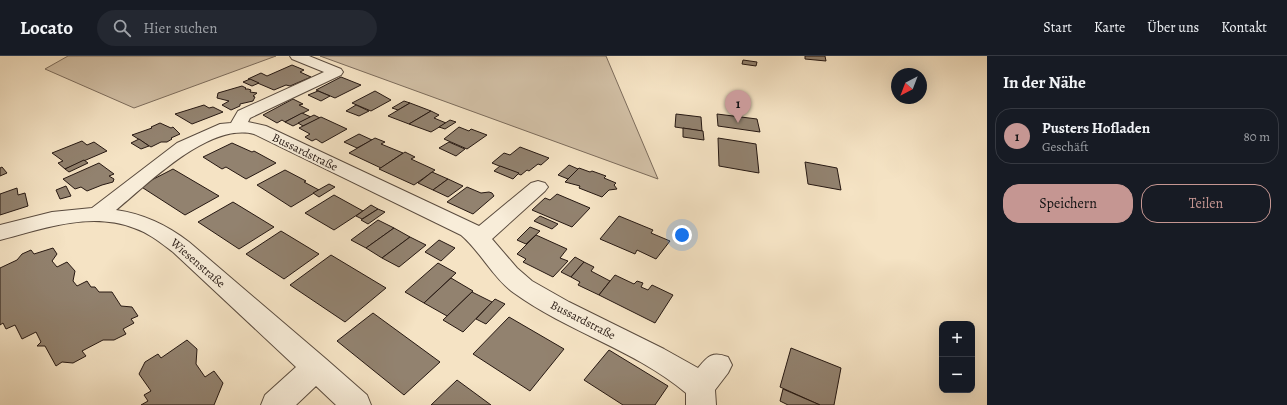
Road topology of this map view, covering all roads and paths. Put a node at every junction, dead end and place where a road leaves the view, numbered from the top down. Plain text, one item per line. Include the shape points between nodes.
1 (297, 56) edge
2 (237, 126) junction
3 (538, 187) dead end
4 (97, 215) junction
5 (0, 233) edge
6 (479, 238) junction
7 (718, 365) dead end
8 (316, 367) junction
9 (701, 396) edge
10 (276, 405) edge
11 (356, 405) edge

1 - 2 street via 336,72 244,115
2 - 4 street, Bussardstraße via 214,132 183,147
2 - 6 street, Bussardstraße via 260,130 469,230
3 - 6 street
4 - 5 street, Wiesenstraße via 38,222
4 - 8 street, Wiesenstraße via 143,223 168,237
6 - 9 street, Bussardstraße via 499,264 521,286 674,368
7 - 9 street
8 - 10 street
8 - 11 street, Wiesenstraße

